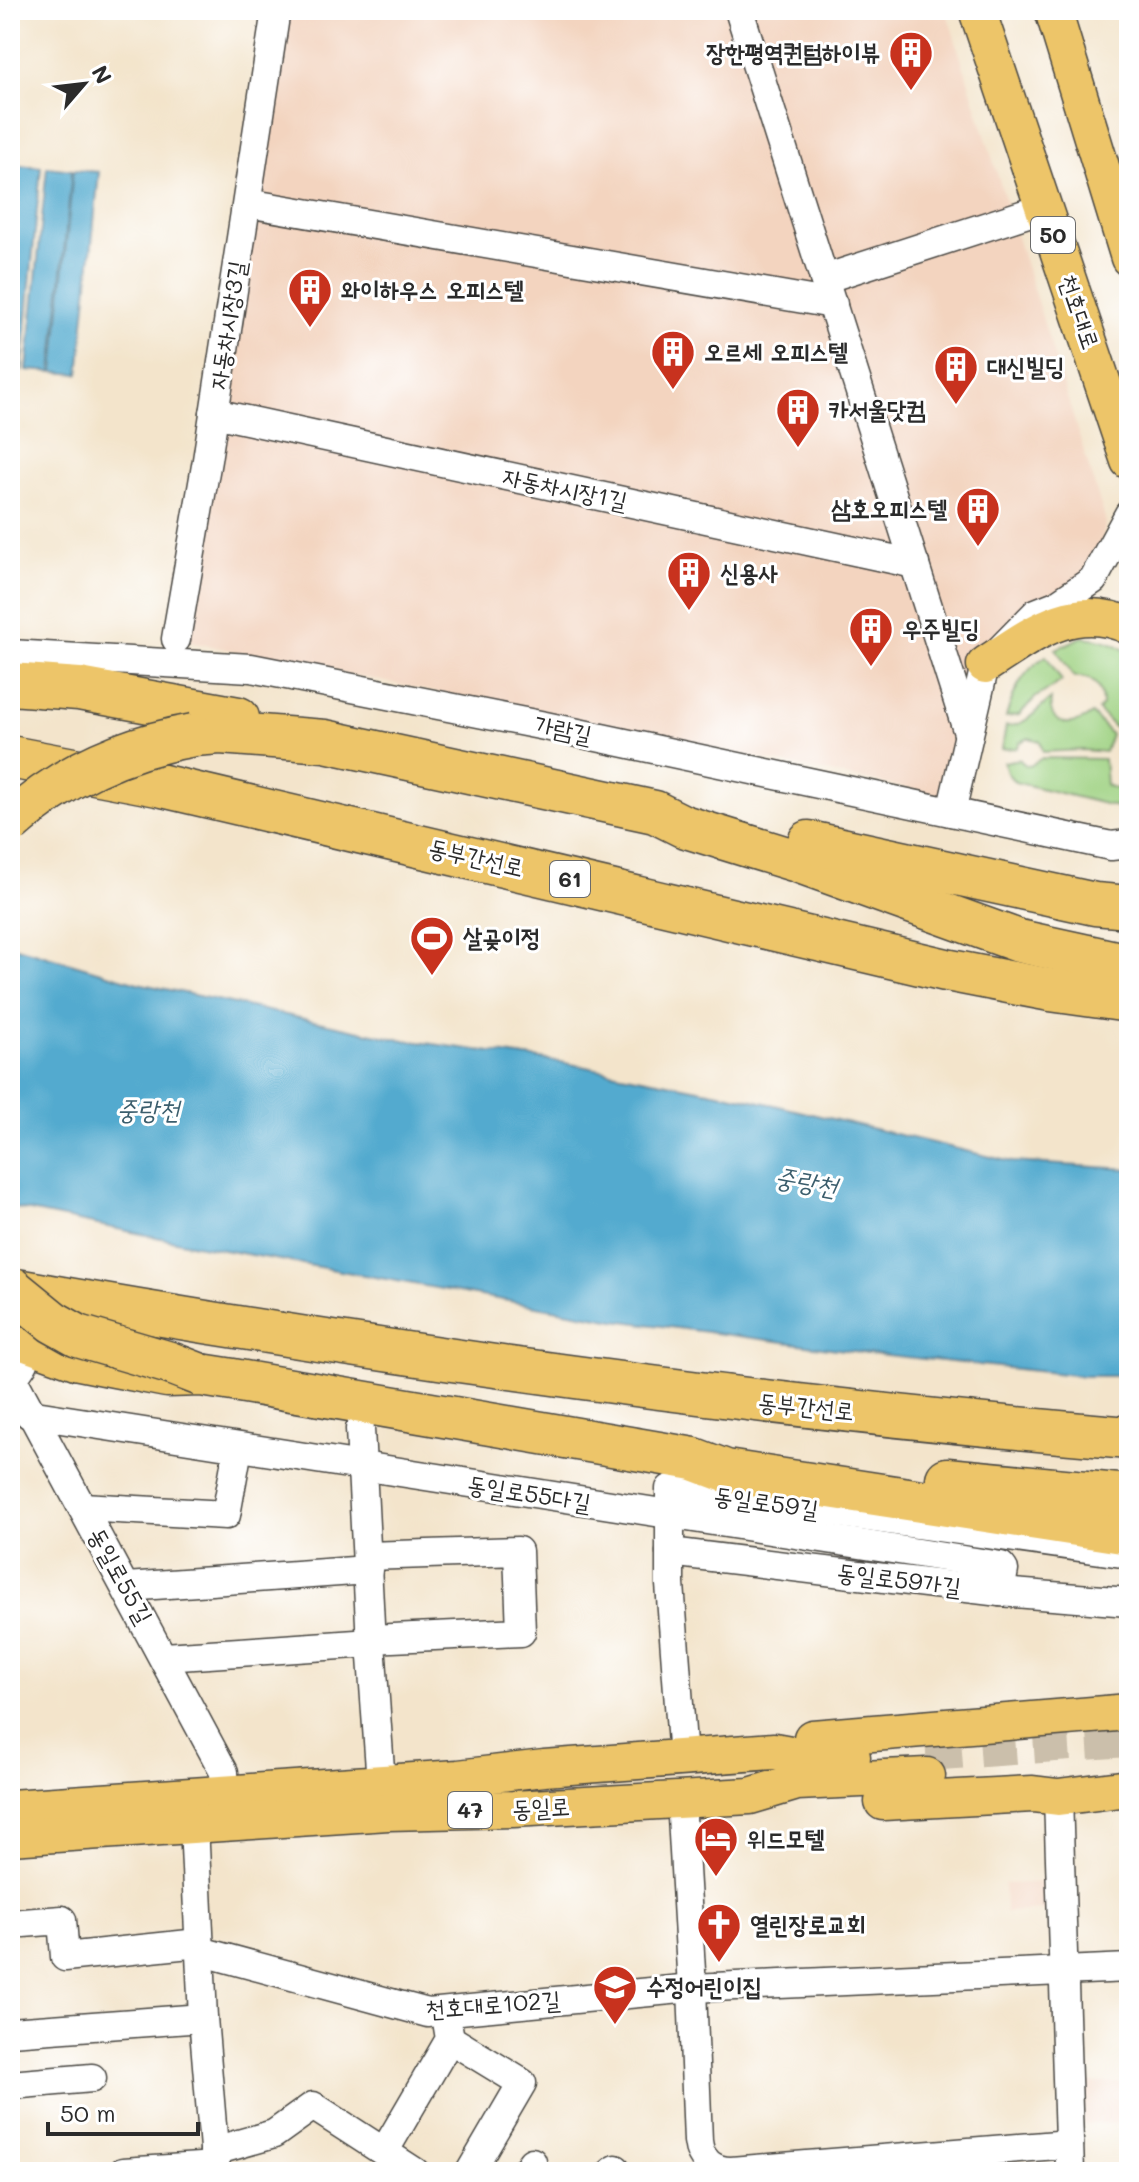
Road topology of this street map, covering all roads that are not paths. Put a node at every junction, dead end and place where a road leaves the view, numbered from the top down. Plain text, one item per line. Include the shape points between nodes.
1 (276, 10) edge
2 (739, 10) edge
3 (977, 10) edge
4 (1053, 10) edge
5 (1118, 180) edge
6 (247, 203) junction
7 (1043, 208) junction
8 (1129, 258) edge
9 (828, 292) junction
10 (214, 413) junction
11 (1129, 461) edge
12 (1129, 514) edge
13 (915, 564) junction
14 (1129, 626) edge
15 (176, 639) dead end
16 (10, 654) edge
17 (985, 665) junction
18 (10, 684) edge
19 (968, 733) junction
20 (325, 741) junction
21 (10, 757) edge
22 (655, 812) junction
23 (951, 812) junction
24 (10, 823) edge
25 (1123, 850) edge
26 (1129, 907) edge
27 (1129, 965) edge
28 (1129, 1001) edge
29 (10, 1288) edge
30 (15, 1353) edge
31 (217, 1377) junction
32 (724, 1398) junction
33 (29, 1414) junction
34 (360, 1429) dead end
35 (1129, 1438) edge
36 (238, 1448) junction
37 (694, 1459) junction
38 (362, 1468) junction
39 (1129, 1475) edge
40 (1129, 1496) edge
41 (82, 1507) junction
42 (669, 1516) junction
43 (1129, 1533) edge
44 (670, 1552) junction
45 (1129, 1554) edge
46 (368, 1563) junction
47 (126, 1587) junction
48 (1000, 1592) junction
49 (1129, 1602) edge
50 (371, 1641) junction
51 (164, 1657) junction
52 (1129, 1712) edge
53 (774, 1751) junction
54 (683, 1758) junction
55 (381, 1783) junction
56 (1124, 1791) edge
57 (225, 1794) junction
58 (750, 1796) junction
59 (1058, 1797) junction
60 (681, 1800) junction
61 (10, 1808) edge
62 (194, 1825) junction
63 (10, 1837) edge
64 (10, 1924) edge
65 (199, 1947) junction
66 (1129, 1968) edge
67 (1065, 1970) junction
68 (692, 1988) junction
69 (203, 2018) junction
70 (448, 2026) junction
71 (10, 2032) edge
72 (92, 2078) dead end
73 (10, 2085) edge
74 (384, 2152) junction
75 (1070, 2158) edge
76 (946, 2162) edge
77 (215, 2163) edge
78 (823, 2168) edge
79 (775, 2170) edge
80 (152, 2171) edge
81 (123, 2172) edge
82 (415, 2172) edge
83 (470, 2172) edge

1 - 6 street, 자동차시장3길
2 - 9 street
3 - 7 main road, 천호대로 / 50
4 - 5 main road
5 - 8 main road
6 - 9 street
6 - 10 street, 자동차시장3길
7 - 9 street
7 - 11 main road, 천호대로 / 50
9 - 13 street
10 - 13 street, 자동차시장1길
10 - 15 street, 자동차시장3길
12 - 17 street via 1093,580 1036,613
13 - 19 street
14 - 17 main road via 1098,616 1065,620
16 - 23 street, 가람길 via 251,668
17 - 19 street
18 - 20 highway via 130,698 293,728
19 - 23 street
20 - 22 highway
20 - 24 highway, bridge via 231,733 136,747 85,769
21 - 28 highway, 동부간선로 / 61 via 163,786 946,970
22 - 26 highway
22 - 27 highway via 1019,941
23 - 25 street, 가람길
29 - 31 highway, bridge via 78,1336
29 - 32 highway, 동부간선로 via 375,1349
30 - 31 highway via 167,1376
30 - 33 street, 동일로55길 via 13,1379
31 - 37 highway
32 - 35 highway, 동부간선로
32 - 39 highway via 832,1431
33 - 36 street, 동일로55다길
33 - 41 street, 동일로55길
34 - 38 street
36 - 38 street, 동일로55다길
36 - 41 street via 226,1515
37 - 40 highway
37 - 43 highway via 726,1471
38 - 42 street, 동일로55다길
38 - 46 street
41 - 47 street, 동일로55길
42 - 44 street
42 - 45 street, 동일로59길 via 670,1489
42 - 48 street, 동일로55다길 via 1001,1566
44 - 48 street, 동일로59가길
44 - 54 street
46 - 47 street
46 - 50 street
46 - 50 street via 518,1551 521,1632
47 - 51 street, 동일로55길
48 - 49 street, 동일로59가길
50 - 51 street
50 - 55 street
51 - 57 street, 동일로55길 via 224,1772
52 - 53 main road via 815,1736
53 - 54 main road, 동일로 / 47
53 - 58 main road, 동일로 / 47 via 818,1759 926,1764 797,1782
54 - 55 main road, 동일로 / 47
55 - 57 main road, 동일로 / 47
56 - 59 main road
57 - 61 main road, 동일로 / 47
58 - 59 main road via 797,1803
58 - 60 main road, 동일로 / 47
59 - 67 street
60 - 62 main road, 동일로 / 47
60 - 68 street
62 - 63 main road, 동일로 / 47
62 - 65 street
64 - 65 street via 62,1920 65,1957
65 - 69 street
65 - 70 street, 천호대로102길 via 428,2013
66 - 67 street, 천호대로102길
67 - 68 street, 천호대로102길
67 - 75 street
68 - 70 street, 천호대로102길
68 - 79 street via 700,2151 718,2170
69 - 71 street
69 - 77 street
70 - 74 street
70 - 83 street via 522,2083
72 - 73 street
74 - 77 street via 313,2106 274,2134
74 - 82 street
75 - 76 street
76 - 78 street
77 - 80 street
78 - 79 street
80 - 81 street

